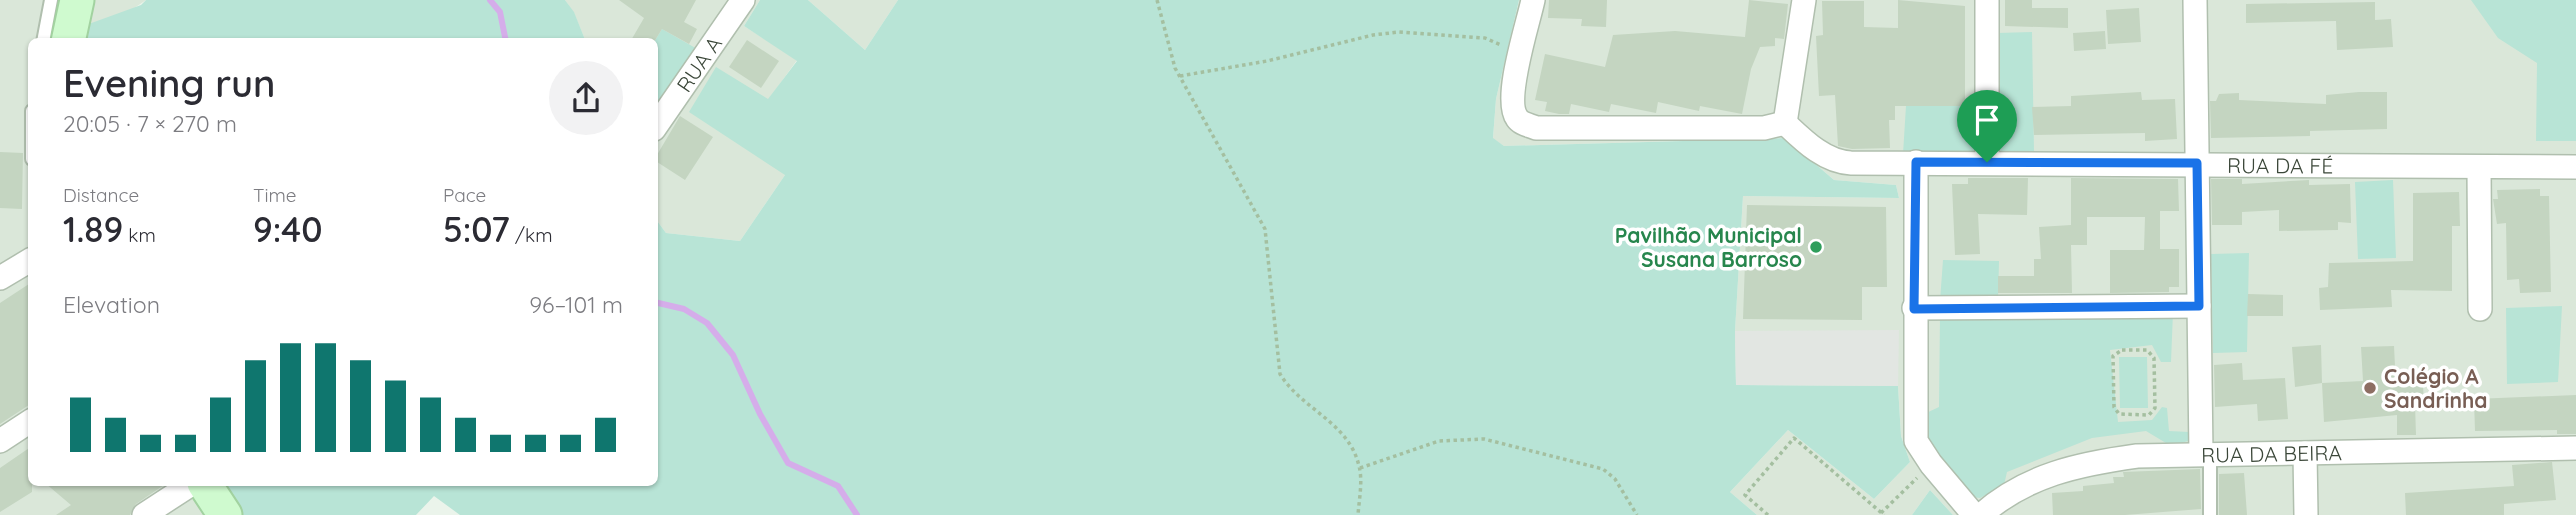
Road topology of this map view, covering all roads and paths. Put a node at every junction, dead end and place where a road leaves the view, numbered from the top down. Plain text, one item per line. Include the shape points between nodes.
1 (51, 0) edge
2 (77, 0) edge
3 (743, 0) edge
4 (1157, 0) edge
5 (1533, 0) edge
6 (1804, 0) edge
7 (1987, 0) edge
8 (2195, 0) edge
9 (44, 38) edge
10 (69, 38) edge
11 (1520, 57) junction
12 (1180, 76) junction
13 (658, 123) edge
14 (1785, 123) junction
15 (1916, 162) junction
16 (1987, 162) junction
17 (2197, 163) junction
18 (2576, 167) edge
19 (2479, 168) junction
20 (28, 261) edge
21 (0, 278) edge
22 (2199, 306) junction
23 (1914, 309) junction
24 (2480, 309) dead end
25 (2149, 415) joint
26 (28, 423) edge
27 (0, 441) edge
28 (2576, 448) edge
29 (2305, 453) junction
30 (2205, 454) junction
31 (1931, 464) junction
32 (1360, 468) junction
33 (188, 486) edge
34 (206, 486) edge
35 (1883, 514) edge
36 (144, 515) edge
37 (225, 515) edge
38 (1358, 515) edge
39 (1637, 515) edge
40 (1768, 515) edge
41 (1974, 515) edge
42 (1981, 515) edge
43 (2210, 515) edge
44 (2306, 515) edge

1 - 9 lane
2 - 10 street
3 - 13 street, RUA A
4 - 12 path
5 - 11 street
6 - 14 street
7 - 16 street
8 - 17 street
11 - 12 path via 1485,38 1399,32
11 - 14 street via 1512,96 1516,117 1536,128 1764,128
12 - 32 path via 1265,229 1280,374 1301,399 1335,424
14 - 15 street, RUA DA FÉ via 1817,150 1843,163
15 - 16 street, RUA DA FÉ
15 - 23 street
16 - 17 street, RUA DA FÉ
17 - 19 street, RUA DA FÉ
17 - 22 street
18 - 19 street, RUA DA FÉ
19 - 24 street
20 - 21 street
22 - 23 street
22 - 30 street
23 - 31 street via 1916,441
25 - 25 path via 2155,408 2154,358 2147,350 2122,350 2113,356 2114,407 2119,414
26 - 27 street
28 - 29 street, RUA DA BEIRA
29 - 30 street, RUA DA BEIRA
29 - 44 street
30 - 42 street, RUA DA BEIRA via 2086,463 2028,483
30 - 43 lane
31 - 35 path
31 - 41 street
32 - 38 path
32 - 39 path via 1439,441 1484,439 1603,469 1615,479
33 - 36 street
34 - 37 street
35 - 40 path via 1794,438 1745,495

